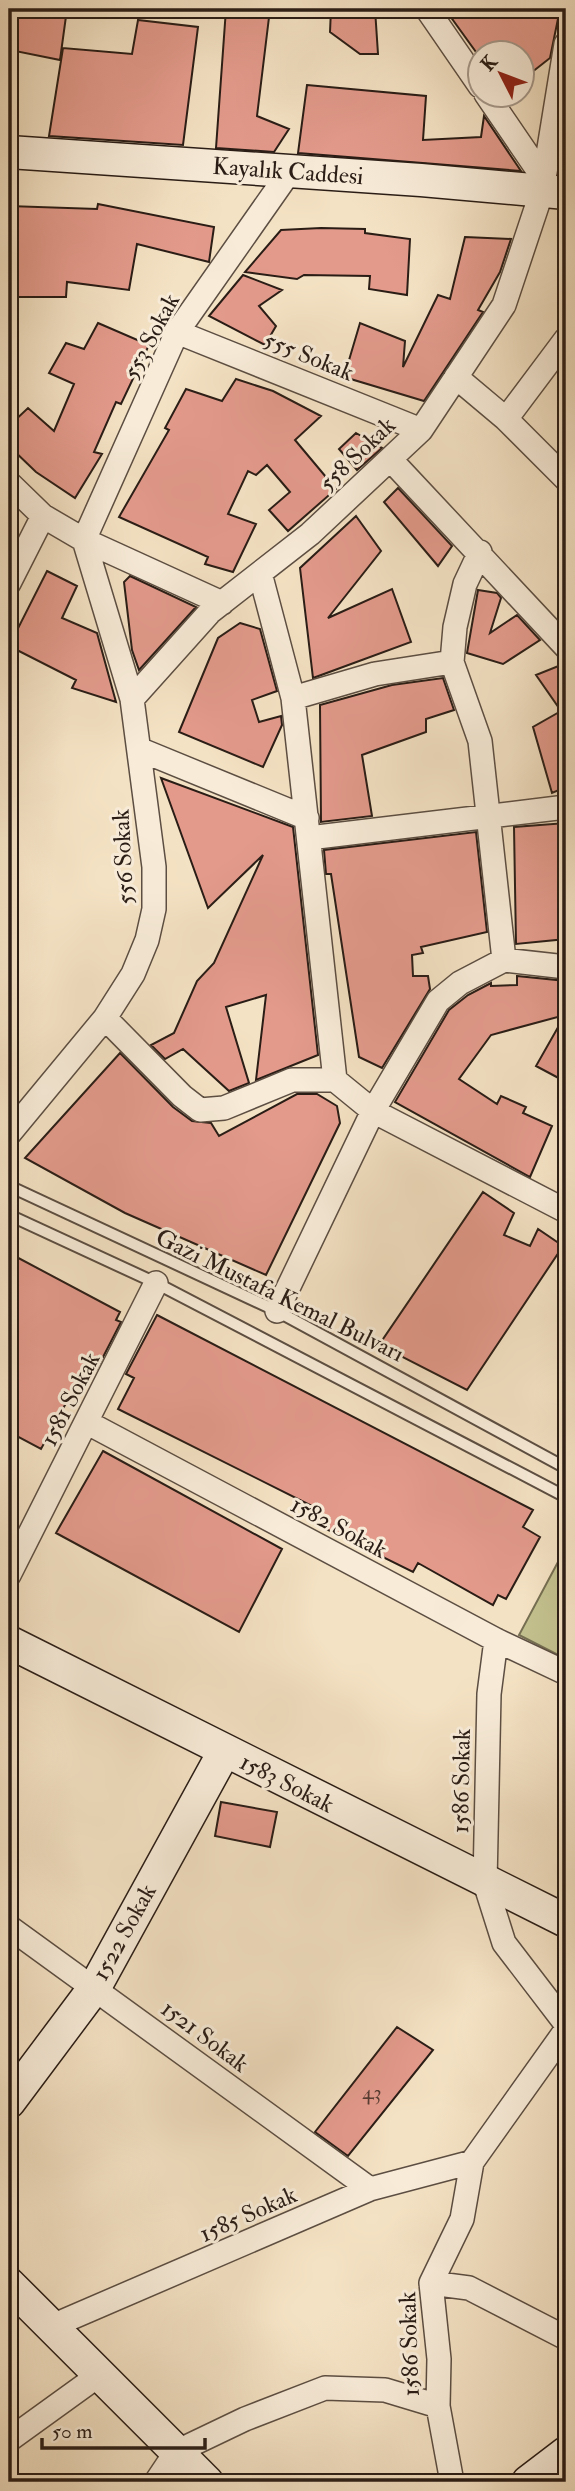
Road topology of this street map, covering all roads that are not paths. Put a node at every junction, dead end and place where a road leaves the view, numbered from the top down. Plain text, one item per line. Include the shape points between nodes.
1 (427, 9) edge
2 (566, 53) edge
3 (466, 65) edge
4 (496, 108) edge
5 (9, 152) edge
6 (290, 171) junction
7 (551, 188) edge
8 (177, 332) junction
9 (566, 339) edge
10 (456, 377) junction
11 (506, 419) junction
12 (421, 430) junction
13 (390, 459) junction
14 (566, 479) edge
15 (9, 483) edge
16 (43, 516) junction
17 (84, 540) junction
18 (480, 552) junction
19 (260, 573) junction
20 (9, 583) edge
21 (222, 603) junction
22 (566, 647) edge
23 (452, 662) junction
24 (293, 698) junction
25 (132, 699) junction
26 (141, 750) junction
27 (566, 807) edge
28 (489, 818) junction
29 (308, 828) junction
30 (505, 960) junction
31 (566, 967) edge
32 (105, 1018) junction
33 (335, 1080) junction
34 (373, 1111) junction
35 (9, 1134) edge
36 (9, 1186) edge
37 (566, 1211) edge
38 (9, 1215) edge
39 (156, 1283) junction
40 (277, 1311) junction
41 (88, 1423) junction
42 (566, 1468) edge
43 (566, 1497) edge
44 (9, 1575) edge
45 (496, 1640) junction
46 (9, 1642) edge
47 (566, 1673) edge
48 (224, 1752) junction
49 (485, 1882) junction
50 (566, 1921) edge
51 (9, 1927) edge
52 (95, 1987) junction
53 (566, 2027) edge
54 (9, 2102) edge
55 (472, 2162) junction
56 (370, 2189) junction
57 (431, 2283) junction
58 (9, 2284) edge
59 (50, 2326) junction
60 (566, 2338) edge
61 (99, 2375) junction
62 (438, 2406) junction
63 (9, 2440) edge
64 (176, 2452) junction
65 (156, 2482) edge
66 (207, 2482) edge
67 (453, 2482) edge

1 - 3 street
2 - 7 street, 558 Sokak
4 - 7 street
5 - 6 street, Kayalık Caddesi
6 - 7 street, Kayalık Caddesi
6 - 8 street, 553 Sokak
7 - 10 street, 558 Sokak via 504,305
8 - 12 street, 555 Sokak
8 - 17 street, 553 Sokak
9 - 11 street
10 - 11 street
10 - 12 street, 558 Sokak
11 - 14 street
12 - 13 street, 558 Sokak
13 - 18 street
13 - 19 street, 558 Sokak via 310,534
15 - 16 street
16 - 17 street
16 - 20 street
17 - 21 street
17 - 25 street, 556 Sokak
18 - 22 street
18 - 23 street via 465,584
19 - 21 street, 558 Sokak
19 - 24 street
21 - 25 street, 558 Sokak
23 - 24 street via 375,674
23 - 28 street via 480,741
24 - 29 street
25 - 26 street, 556 Sokak
26 - 29 street
26 - 32 street, 556 Sokak via 154,909 133,974
27 - 28 street
28 - 29 street
28 - 30 street
29 - 33 street
30 - 31 street
30 - 34 street via 460,983 438,1001
32 - 33 street via 201,1110 224,1108 292,1080
32 - 35 street, 556 Sokak
33 - 34 street
34 - 37 street
34 - 40 street
36 - 40 lane, Gazi Mustafa Kemal Bulvarı
38 - 39 lane, Gazi Mustafa Kemal Bulvarı
39 - 41 street, 1581 Sokak
39 - 43 lane, Gazi Mustafa Kemal Bulvarı
40 - 42 lane, Gazi Mustafa Kemal Bulvarı
41 - 44 street, 1581 Sokak
41 - 45 street, 1582 Sokak
45 - 47 street, 1582 Sokak
45 - 49 street, 1586 Sokak via 489,1694
46 - 48 street, 1583 Sokak
48 - 49 street, 1583 Sokak
48 - 52 street, 1522 Sokak
49 - 50 street, 1583 Sokak
49 - 53 street, 1586 Sokak via 504,1943
51 - 52 street, 1521 Sokak
52 - 54 street, 1522 Sokak
52 - 56 street, 1521 Sokak
53 - 55 street, 1586 Sokak
55 - 56 street, 1585 Sokak
55 - 57 street, 1586 Sokak via 461,2219
56 - 59 street, 1585 Sokak
57 - 60 street via 469,2288
57 - 62 street, 1586 Sokak via 439,2359
58 - 59 street
59 - 61 street
61 - 63 street
61 - 64 street
62 - 64 street via 384,2390 325,2388
62 - 67 street, 1586 Sokak
64 - 65 street
64 - 66 street

